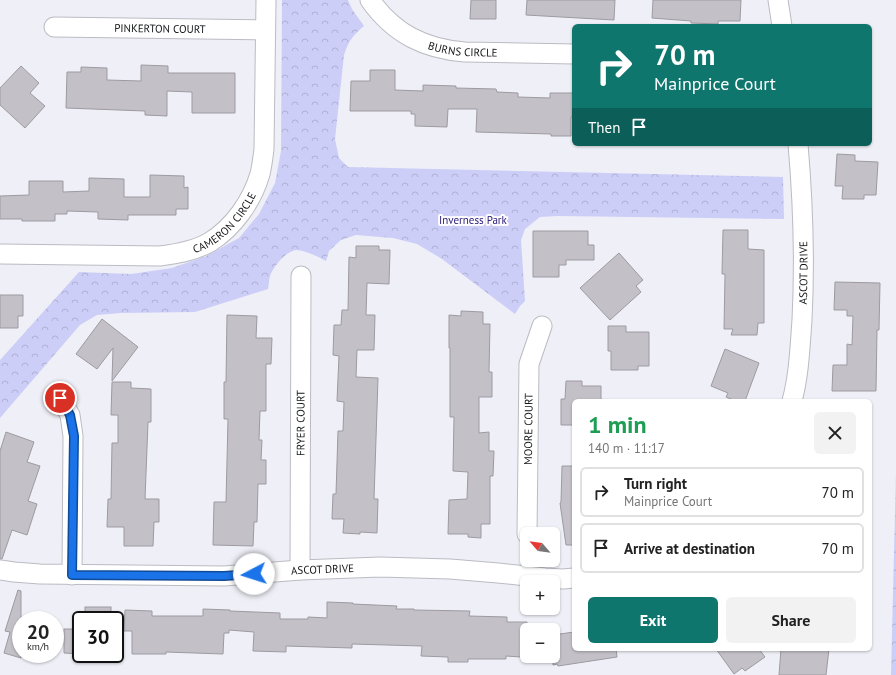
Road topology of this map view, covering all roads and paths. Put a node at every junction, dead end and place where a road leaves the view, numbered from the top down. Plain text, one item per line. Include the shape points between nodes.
1 (266, 0) edge
2 (370, 0) edge
3 (778, 0) edge
4 (782, 24) edge
5 (54, 27) dead end
6 (265, 30) junction
7 (572, 54) edge
8 (798, 146) edge
9 (0, 254) edge
10 (301, 276) dead end
11 (542, 326) dead end
12 (60, 398) dead end
13 (792, 399) edge
14 (527, 527) edge
15 (527, 568) edge
16 (0, 570) edge
17 (300, 570) junction
18 (72, 575) junction
19 (572, 578) edge

1 - 6 street, CAMERON CIRCLE
2 - 7 street, BURNS CIRCLE via 391,25 423,44 437,48 465,52
3 - 4 street
5 - 6 street, PINKERTON COURT
6 - 9 street, CAMERON CIRCLE via 264,149 261,172 252,195 225,230 192,250 160,256
8 - 13 street, ASCOT DRIVE via 803,214 803,296 797,377
10 - 17 street, FRYER COURT
11 - 14 street, MOORE COURT via 529,364
12 - 18 street via 70,415 74,436
15 - 17 street, ASCOT DRIVE via 380,567
15 - 19 street, ASCOT DRIVE via 563,579
16 - 18 street, ASCOT DRIVE
17 - 18 street, ASCOT DRIVE via 224,576

